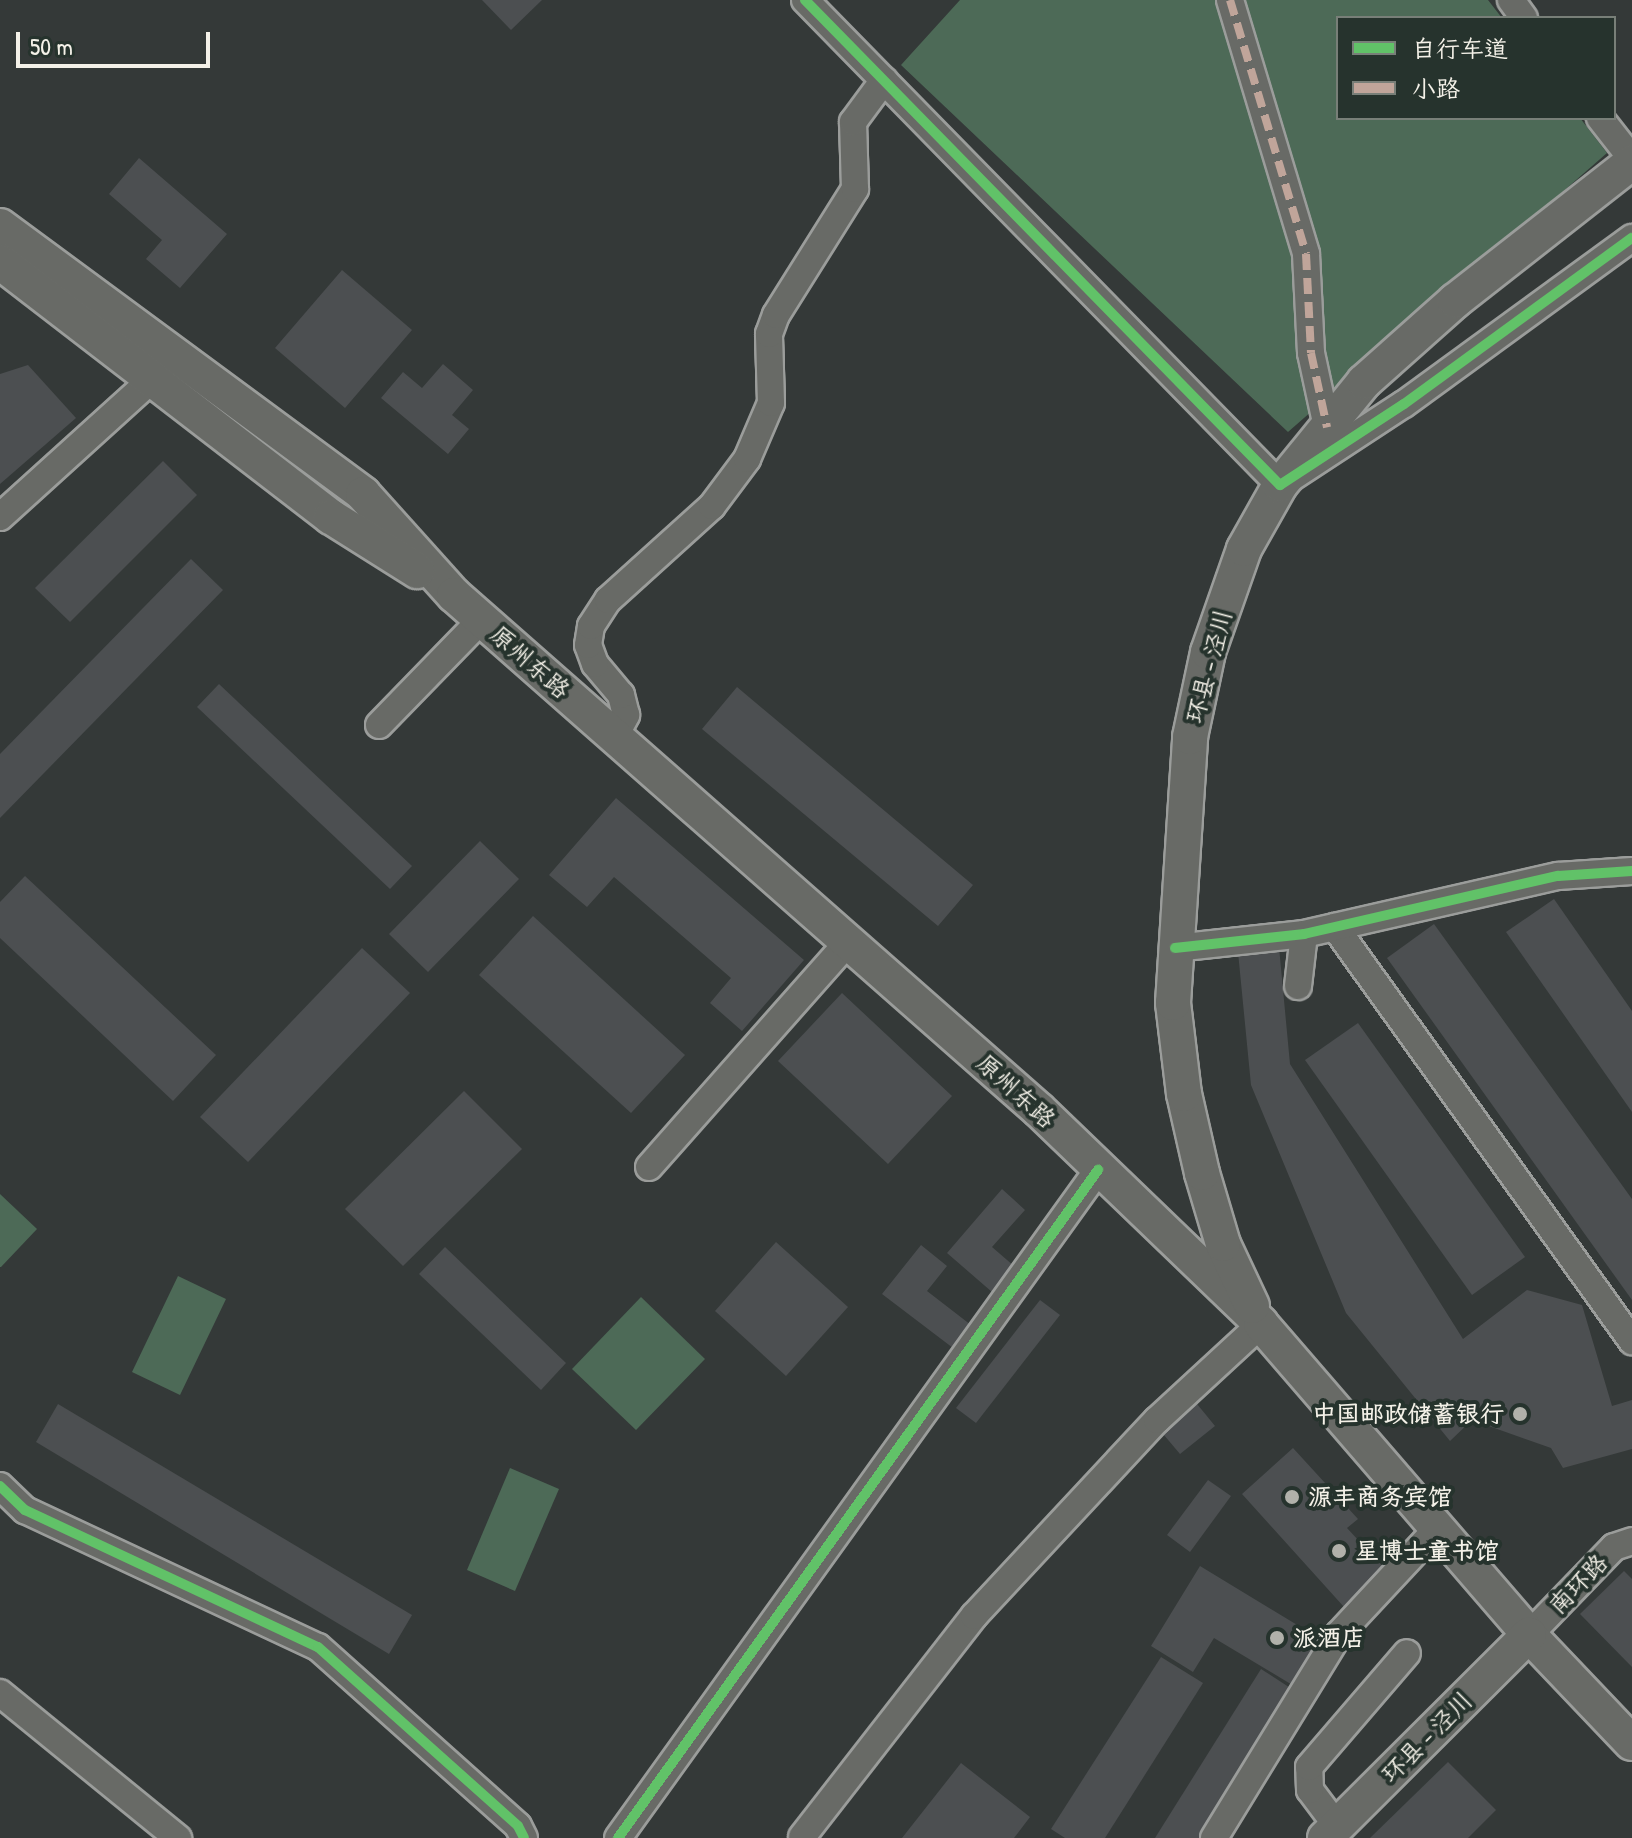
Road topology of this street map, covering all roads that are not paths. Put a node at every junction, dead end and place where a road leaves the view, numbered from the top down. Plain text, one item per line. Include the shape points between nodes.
1 (805, 0) edge
2 (1230, 0) edge
3 (884, 80) junction
4 (1602, 120) edge
5 (1632, 160) edge
6 (1632, 238) edge
7 (4, 241) edge
8 (152, 379) junction
9 (1327, 427) junction
10 (1280, 485) junction
11 (0, 517) edge
12 (454, 595) junction
13 (482, 619) junction
14 (379, 725) dead end
15 (615, 736) junction
16 (1632, 871) edge
17 (1335, 927) junction
18 (1304, 934) junction
19 (848, 942) junction
20 (1175, 948) junction
21 (1298, 986) dead end
22 (649, 1167) dead end
23 (1098, 1170) junction
24 (1261, 1324) junction
25 (1632, 1341) edge
26 (0, 1486) edge
27 (1437, 1529) junction
28 (1632, 1541) edge
29 (1529, 1635) junction
30 (1407, 1653) dead end
31 (0, 1693) edge
32 (1632, 1743) edge
33 (1331, 1832) edge
34 (802, 1837) edge
35 (178, 1838) edge
36 (524, 1838) edge
37 (618, 1838) edge
38 (1214, 1838) edge

1 - 3 street
2 - 9 street via 1306,254 1311,353
3 - 10 street
3 - 15 street via 853,122 855,189 769,334 771,403 747,459 712,506 608,600 591,626 588,645 595,664 621,695 626,715
4 - 5 street
5 - 9 main road, 环县 - 泾川 via 1432,321 1364,382
6 - 10 street via 1404,404
7 - 8 main road, 原州东路
7 - 12 main road, 原州东路 via 363,494
8 - 11 street
8 - 12 main road, 原州东路 via 331,517
9 - 10 main road, 环县 - 泾川
10 - 20 main road, 环县 - 泾川 via 1244,549 1202,680 1190,737
12 - 13 main road, 原州东路
13 - 14 street
13 - 15 main road, 原州东路
15 - 19 main road, 原州东路
16 - 17 street via 1558,876
17 - 18 street
17 - 25 street
18 - 20 street
18 - 21 street
19 - 22 street
19 - 23 main road, 原州东路 via 1039,1110
20 - 24 main road, 环县 - 泾川 via 1173,1003 1184,1094 1223,1244
23 - 24 main road, 原州东路
23 - 37 street
24 - 27 main road, 原州东路
24 - 34 street via 1157,1420 974,1616
26 - 36 street via 25,1510 318,1647 518,1826
27 - 29 main road, 原州东路
27 - 38 street via 1339,1634
28 - 29 street, 南环路 via 1614,1547
29 - 32 main road, 原州东路
29 - 33 main road, 环县 - 泾川
30 - 33 street via 1309,1767 1310,1790
31 - 35 street

